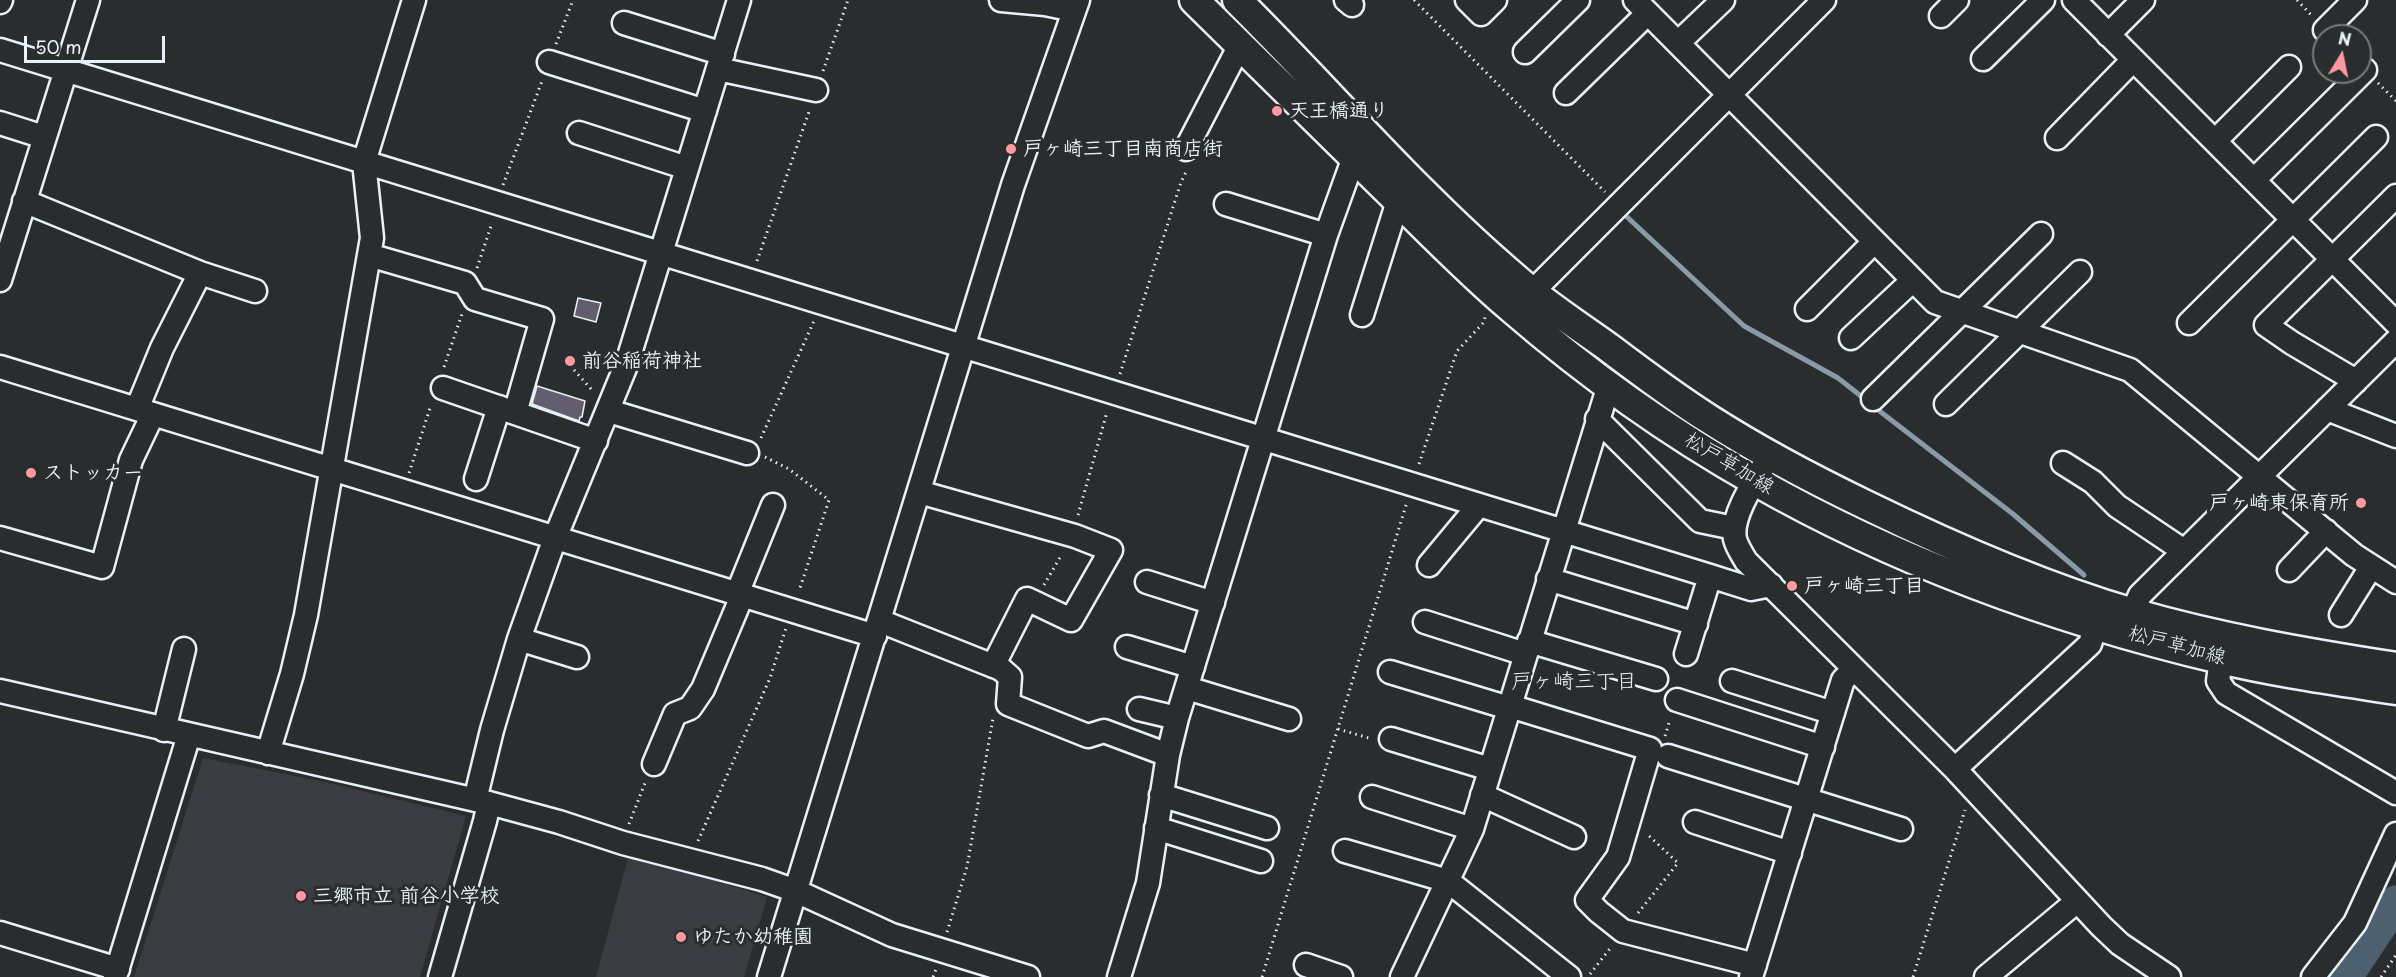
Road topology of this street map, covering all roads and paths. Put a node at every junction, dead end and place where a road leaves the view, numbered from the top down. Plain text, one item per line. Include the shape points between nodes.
1 (88, 0) edge
2 (414, 0) edge
3 (573, 0) edge
4 (739, 0) edge
5 (848, 0) edge
6 (1001, 0) edge
7 (1194, 0) edge
8 (1237, 0) edge
9 (1414, 0) edge
10 (1467, 0) edge
11 (1495, 0) edge
12 (1578, 0) edge
13 (1723, 0) edge
14 (1824, 0) edge
15 (2043, 0) edge
16 (2074, 0) edge
17 (2143, 0) edge
18 (2355, 0) edge
19 (1076, 5) edge
20 (1642, 6) edge
21 (624, 23) dead end
22 (2331, 24) edge
23 (2108, 35) junction
24 (1678, 43) junction
25 (1240, 45) junction
26 (0, 50) edge
27 (1525, 52) dead end
28 (1983, 59) dead end
29 (2133, 60) junction
30 (549, 62) junction
31 (720, 62) junction
32 (2289, 66) dead end
33 (65, 70) junction
34 (2351, 84) edge
35 (816, 90) junction
36 (1566, 93) dead end
37 (1729, 94) junction
38 (705, 111) junction
39 (0, 123) edge
40 (579, 133) dead end
41 (44, 137) junction
42 (2376, 137) dead end
43 (2057, 138) dead end
44 (2215, 141) junction
45 (1186, 149) dead end
46 (1354, 157) junction
47 (364, 162) junction
48 (687, 168) junction
49 (2254, 180) junction
50 (2396, 196) edge
51 (1611, 198) dead end
52 (24, 201) junction
53 (1398, 201) junction
54 (498, 203) junction
55 (1226, 204) dead end
56 (2293, 220) junction
57 (2041, 234) dead end
58 (1326, 235) junction
59 (1874, 242) junction
60 (662, 254) junction
61 (369, 255) junction
62 (2333, 259) junction
63 (754, 267) dead end
64 (1, 272) edge
65 (2080, 272) dead end
66 (200, 273) junction
67 (1912, 281) junction
68 (469, 290) junction
69 (255, 291) dead end
70 (823, 303) junction
71 (1511, 305) junction
72 (1807, 309) dead end
73 (1960, 311) junction
74 (1362, 315) dead end
75 (2189, 323) dead end
76 (2396, 323) edge
77 (2020, 332) junction
78 (1851, 338) dead end
79 (2396, 341) edge
80 (964, 347) junction
81 (0, 367) edge
82 (574, 370) dead end
83 (2356, 381) junction
84 (1609, 385) junction
85 (439, 387) junction
86 (592, 390) dead end
87 (1873, 399) dead end
88 (1946, 404) dead end
89 (2327, 409) junction
90 (507, 410) junction
91 (145, 411) junction
92 (609, 411) junction
93 (1597, 419) junction
94 (2396, 436) edge
95 (1264, 439) junction
96 (596, 441) junction
97 (756, 450) junction
98 (1770, 456) junction
99 (2063, 463) dead end
100 (332, 470) junction
101 (2260, 476) junction
102 (476, 479) dead end
103 (1755, 481) junction
104 (1413, 484) junction
105 (402, 491) junction
106 (919, 492) junction
107 (773, 505) dead end
108 (1479, 505) junction
109 (1734, 528) junction
110 (1563, 531) junction
111 (2326, 531) junction
112 (0, 538) edge
113 (555, 538) junction
114 (2184, 551) junction
115 (1429, 565) dead end
116 (2371, 567) junction
117 (2289, 570) dead end
118 (1710, 576) junction
119 (1548, 579) junction
120 (1147, 582) dead end
121 (2396, 582) edge
122 (1771, 585) junction
123 (740, 595) junction
124 (1213, 603) junction
125 (792, 611) junction
126 (2132, 613) junction
127 (2341, 615) dead end
128 (1425, 622) dead end
129 (1696, 624) junction
130 (2096, 625) junction
131 (877, 629) junction
132 (519, 639) junction
133 (1127, 647) dead end
134 (1527, 648) junction
135 (184, 649) dead end
136 (1686, 654) dead end
137 (577, 657) dead end
138 (2221, 659) junction
139 (993, 666) junction
140 (2396, 667) edge
141 (1854, 669) junction
142 (1390, 672) dead end
143 (1190, 678) junction
144 (1656, 679) dead end
145 (1732, 681) dead end
146 (2396, 690) edge
147 (0, 691) edge
148 (1677, 700) dead end
149 (1510, 707) junction
150 (1139, 709) dead end
151 (1833, 713) junction
152 (1177, 718) junction
153 (1289, 719) dead end
154 (1338, 729) junction
155 (164, 730) junction
156 (189, 735) junction
157 (1391, 739) joint
158 (1823, 747) junction
159 (1659, 752) junction
160 (268, 753) junction
161 (1168, 755) junction
162 (654, 764) joint
163 (1490, 769) junction
164 (1955, 769) junction
165 (2396, 793) edge
166 (1161, 795) junction
167 (1482, 795) junction
168 (1372, 797) dead end
169 (1807, 800) junction
170 (482, 802) junction
171 (1967, 804) dead end
172 (1695, 822) dead end
173 (1156, 828) junction
174 (1267, 828) dead end
175 (1472, 829) junction
176 (1901, 829) dead end
177 (1645, 831) dead end
178 (2396, 834) edge
179 (1574, 837) dead end
180 (622, 843) junction
181 (1345, 851) dead end
182 (1790, 853) junction
183 (689, 860) junction
184 (1261, 861) dead end
185 (1448, 882) junction
186 (796, 891) junction
187 (2076, 902) junction
188 (1623, 931) junction
189 (0, 933) edge
190 (2396, 955) edge
191 (1305, 965) dead end
192 (1753, 971) edge
193 (116, 973) edge
194 (440, 977) edge
195 (769, 977) edge
196 (1028, 977) edge
197 (1119, 977) edge
198 (1262, 977) edge
199 (1341, 977) edge
200 (1402, 977) edge
201 (1569, 977) edge
202 (1589, 977) edge
203 (1913, 977) edge
204 (1986, 977) edge
205 (2169, 977) edge
206 (2313, 977) edge
207 (2381, 977) edge

1 - 33 street
2 - 47 street
3 - 30 path
4 - 31 street
5 - 35 path
6 - 19 street
7 - 25 main road, 松戸草加線
8 - 71 main road, 松戸草加線 via 1464,234
9 - 51 path
10 - 11 street via 1481,14
12 - 27 street
13 - 24 street
14 - 37 street
15 - 28 street
16 - 23 street
17 - 23 street
18 - 22 street
19 - 80 street via 1013,185
20 - 24 street
20 - 36 street
21 - 31 street
23 - 29 street
24 - 37 street
25 - 45 street
25 - 46 main road, 松戸草加線
26 - 33 street
29 - 43 street
29 - 44 street
30 - 38 street
30 - 54 path
31 - 35 street
31 - 38 street
32 - 44 street
33 - 41 street
33 - 47 street
34 - 49 street
35 - 63 path
37 - 59 street
37 - 71 street
38 - 48 street
39 - 41 street
40 - 48 street
41 - 52 street
42 - 56 street
44 - 49 street
46 - 53 main road, 松戸草加線
46 - 58 street
47 - 54 street
47 - 61 street via 372,238
48 - 60 street
49 - 56 street
50 - 62 street
52 - 64 street
52 - 66 street
53 - 71 main road, 松戸草加線
53 - 74 street
54 - 60 street
54 - 68 path
55 - 58 street
56 - 62 street
56 - 75 street
57 - 73 street
58 - 95 street
59 - 67 street
59 - 72 street
60 - 70 street
60 - 92 street
61 - 68 street via 465,283
61 - 100 street
62 - 76 street
62 - 83 street via 2266,325
65 - 77 street
66 - 69 street
66 - 91 street via 162,348
67 - 73 street via 1935,302
67 - 78 street
68 - 85 path
68 - 90 street via 475,299 542,319
70 - 80 street
70 - 97 path
71 - 84 main road, 松戸草加線
71 - 98 main road, 松戸草加線
71 - 104 path via 1484,322 1457,351
73 - 77 street
73 - 87 street
77 - 88 street
77 - 101 street via 2130,370
79 - 83 street
80 - 95 street
80 - 106 street
81 - 91 street
82 - 86 path
83 - 89 street
84 - 93 street
84 - 103 main road, 松戸草加線 via 1681,436
85 - 90 street
85 - 105 path
89 - 94 street
89 - 101 street
90 - 96 street
90 - 102 street
91 - 100 street
91 - 112 street via 102,567
92 - 96 street
92 - 97 street
93 - 109 street via 1700,521
93 - 110 street
95 - 104 street
95 - 124 street
96 - 113 street
97 - 125 path via 829,500
98 - 103 street
98 - 126 main road, 松戸草加線 via 1980,558
99 - 114 street via 2093,482 2117,506
100 - 105 street
100 - 160 street via 306,615
101 - 111 street
101 - 114 street
103 - 109 street
103 - 130 main road, 松戸草加線 via 1896,551
104 - 108 street
104 - 154 path
105 - 113 street
106 - 131 street
106 - 139 street via 1111,550 1071,620 1027,598
107 - 123 street
108 - 110 street
108 - 115 street
109 - 122 street via 1742,555
110 - 118 street
110 - 119 street
111 - 116 street
111 - 117 street
113 - 123 street
113 - 132 street
114 - 126 street via 2140,595
116 - 121 street
116 - 127 street
118 - 122 street via 1751,588
118 - 129 street
119 - 129 street
119 - 134 street
120 - 124 street
122 - 141 street
123 - 125 street
123 - 162 street via 703,689 690,708 675,714
124 - 143 street
125 - 131 street
125 - 183 path via 770,678
126 - 140 main road, 松戸草加線 via 2283,649
128 - 134 street
129 - 136 street
130 - 138 main road, 松戸草加線
130 - 164 street via 2090,644
131 - 139 street
131 - 186 street
132 - 137 street
132 - 170 street via 492,730
133 - 143 street
134 - 144 street
134 - 149 street
135 - 155 street
138 - 146 main road, 松戸草加線
138 - 165 street via 2218,681 2226,693
139 - 161 street via 1011,677 1008,704 1088,736 1104,731
141 - 151 street via 1843,680
141 - 164 street
142 - 149 street
143 - 152 street
143 - 153 street
145 - 151 street
147 - 155 street
148 - 158 street
149 - 159 street
149 - 163 street
150 - 152 street
151 - 158 street
152 - 161 street
154 - 157 path via 1381,742
154 - 198 path
155 - 156 street
156 - 160 street
156 - 193 street
157 - 163 street
158 - 169 street
159 - 169 street
159 - 188 street via 1618,857 1587,900
160 - 170 street
161 - 166 street
162 - 180 path
163 - 167 street
164 - 187 street
166 - 173 street
166 - 174 street
167 - 175 street
167 - 179 street
168 - 175 street
169 - 176 street
169 - 182 street
170 - 180 street
170 - 194 street via 485,821
171 - 203 path
172 - 182 street
173 - 184 street
173 - 197 street via 1148,883
175 - 185 street
177 - 188 path via 1678,863
178 - 206 street via 2355,923
180 - 183 street
181 - 185 street
182 - 192 street
183 - 186 street
185 - 200 street
185 - 201 street
186 - 195 street
186 - 196 street via 892,935
187 - 204 street
187 - 205 street via 2120,944
188 - 192 street
188 - 202 path
189 - 193 street
190 - 207 path
191 - 199 street

